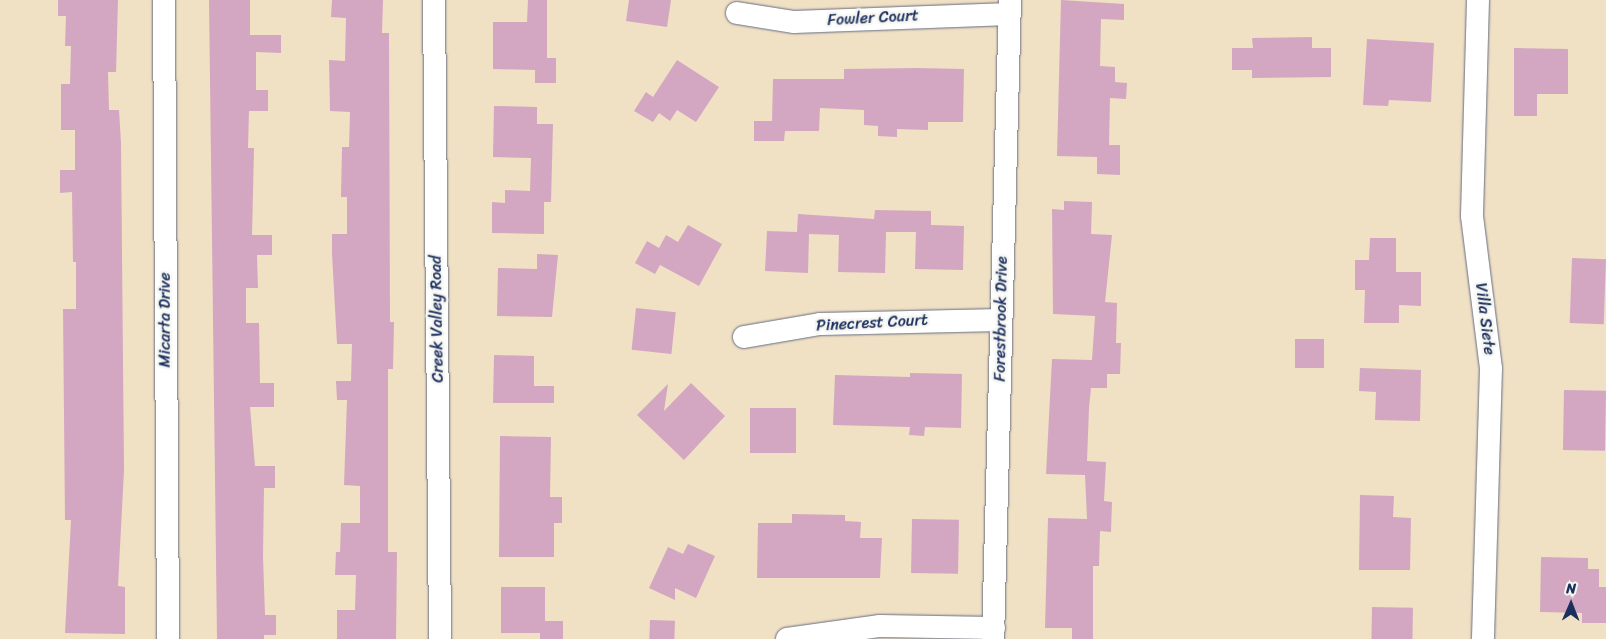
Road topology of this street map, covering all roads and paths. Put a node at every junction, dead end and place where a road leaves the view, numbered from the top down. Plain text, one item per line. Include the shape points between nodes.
1 (164, 0) edge
2 (434, 0) edge
3 (1478, 0) edge
4 (1010, 7) edge
5 (738, 13) dead end
6 (1001, 320) junction
7 (744, 337) dead end
8 (993, 633) edge
9 (168, 639) edge
10 (440, 639) edge
11 (787, 639) edge
12 (1483, 639) edge

1 - 9 street, Micarta Drive
2 - 10 street, Creek Valley Road
3 - 12 street, Villa Siete via 1472,216 1491,368
4 - 5 street, Fowler Court via 794,22
4 - 6 street, Forestbrook Drive
6 - 7 street, Pinecrest Court via 820,324
6 - 8 street, Forestbrook Drive
8 - 11 street via 880,626

